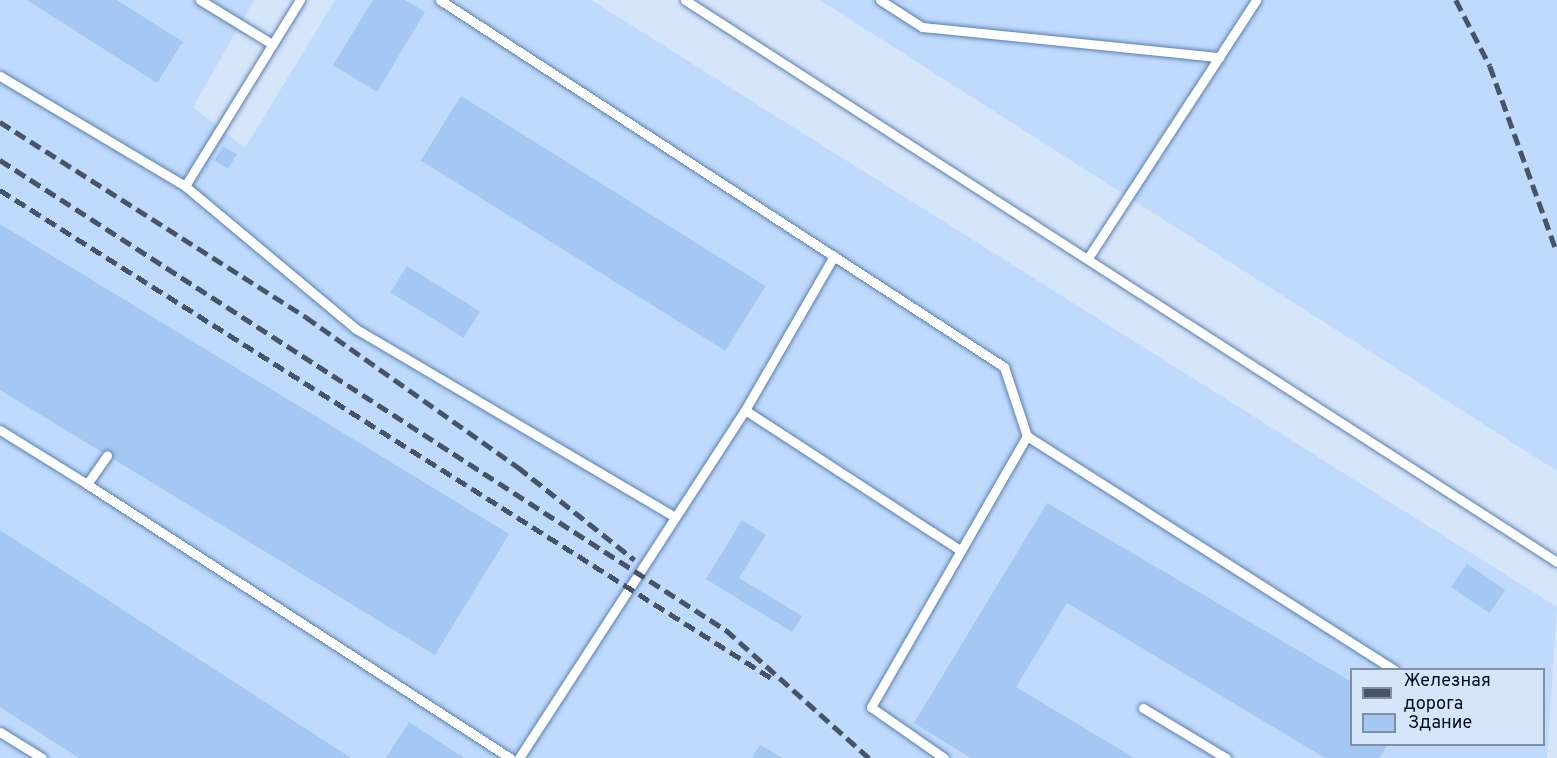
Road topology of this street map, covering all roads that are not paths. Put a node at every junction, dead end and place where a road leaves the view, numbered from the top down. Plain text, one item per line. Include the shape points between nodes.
1 (200, 0) edge
2 (300, 0) edge
3 (440, 0) edge
4 (686, 0) edge
5 (880, 0) edge
6 (1256, 0) edge
7 (272, 44) junction
8 (1219, 57) junction
9 (0, 76) edge
10 (185, 186) junction
11 (834, 256) junction
12 (1088, 258) junction
13 (745, 410) junction
14 (0, 430) edge
15 (1027, 436) junction
16 (107, 455) dead end
17 (87, 484) junction
18 (674, 516) junction
19 (960, 550) junction
20 (1557, 562) edge
21 (1392, 668) edge
22 (1143, 708) dead end
23 (0, 732) edge
24 (42, 758) edge
25 (510, 758) edge
26 (519, 758) edge
27 (944, 758) edge
28 (1226, 758) edge

1 - 7 lane
2 - 7 lane
3 - 11 lane
4 - 12 lane
5 - 8 lane via 922,27
6 - 8 lane
7 - 10 lane
8 - 12 lane
9 - 10 lane
10 - 18 lane via 357,329
11 - 13 lane
11 - 15 lane via 1004,367
12 - 20 lane
13 - 18 lane
13 - 19 lane
14 - 17 lane
15 - 19 lane
15 - 21 lane
16 - 17 lane
17 - 25 lane
18 - 26 lane
19 - 27 lane via 871,707
22 - 28 lane
23 - 24 lane

